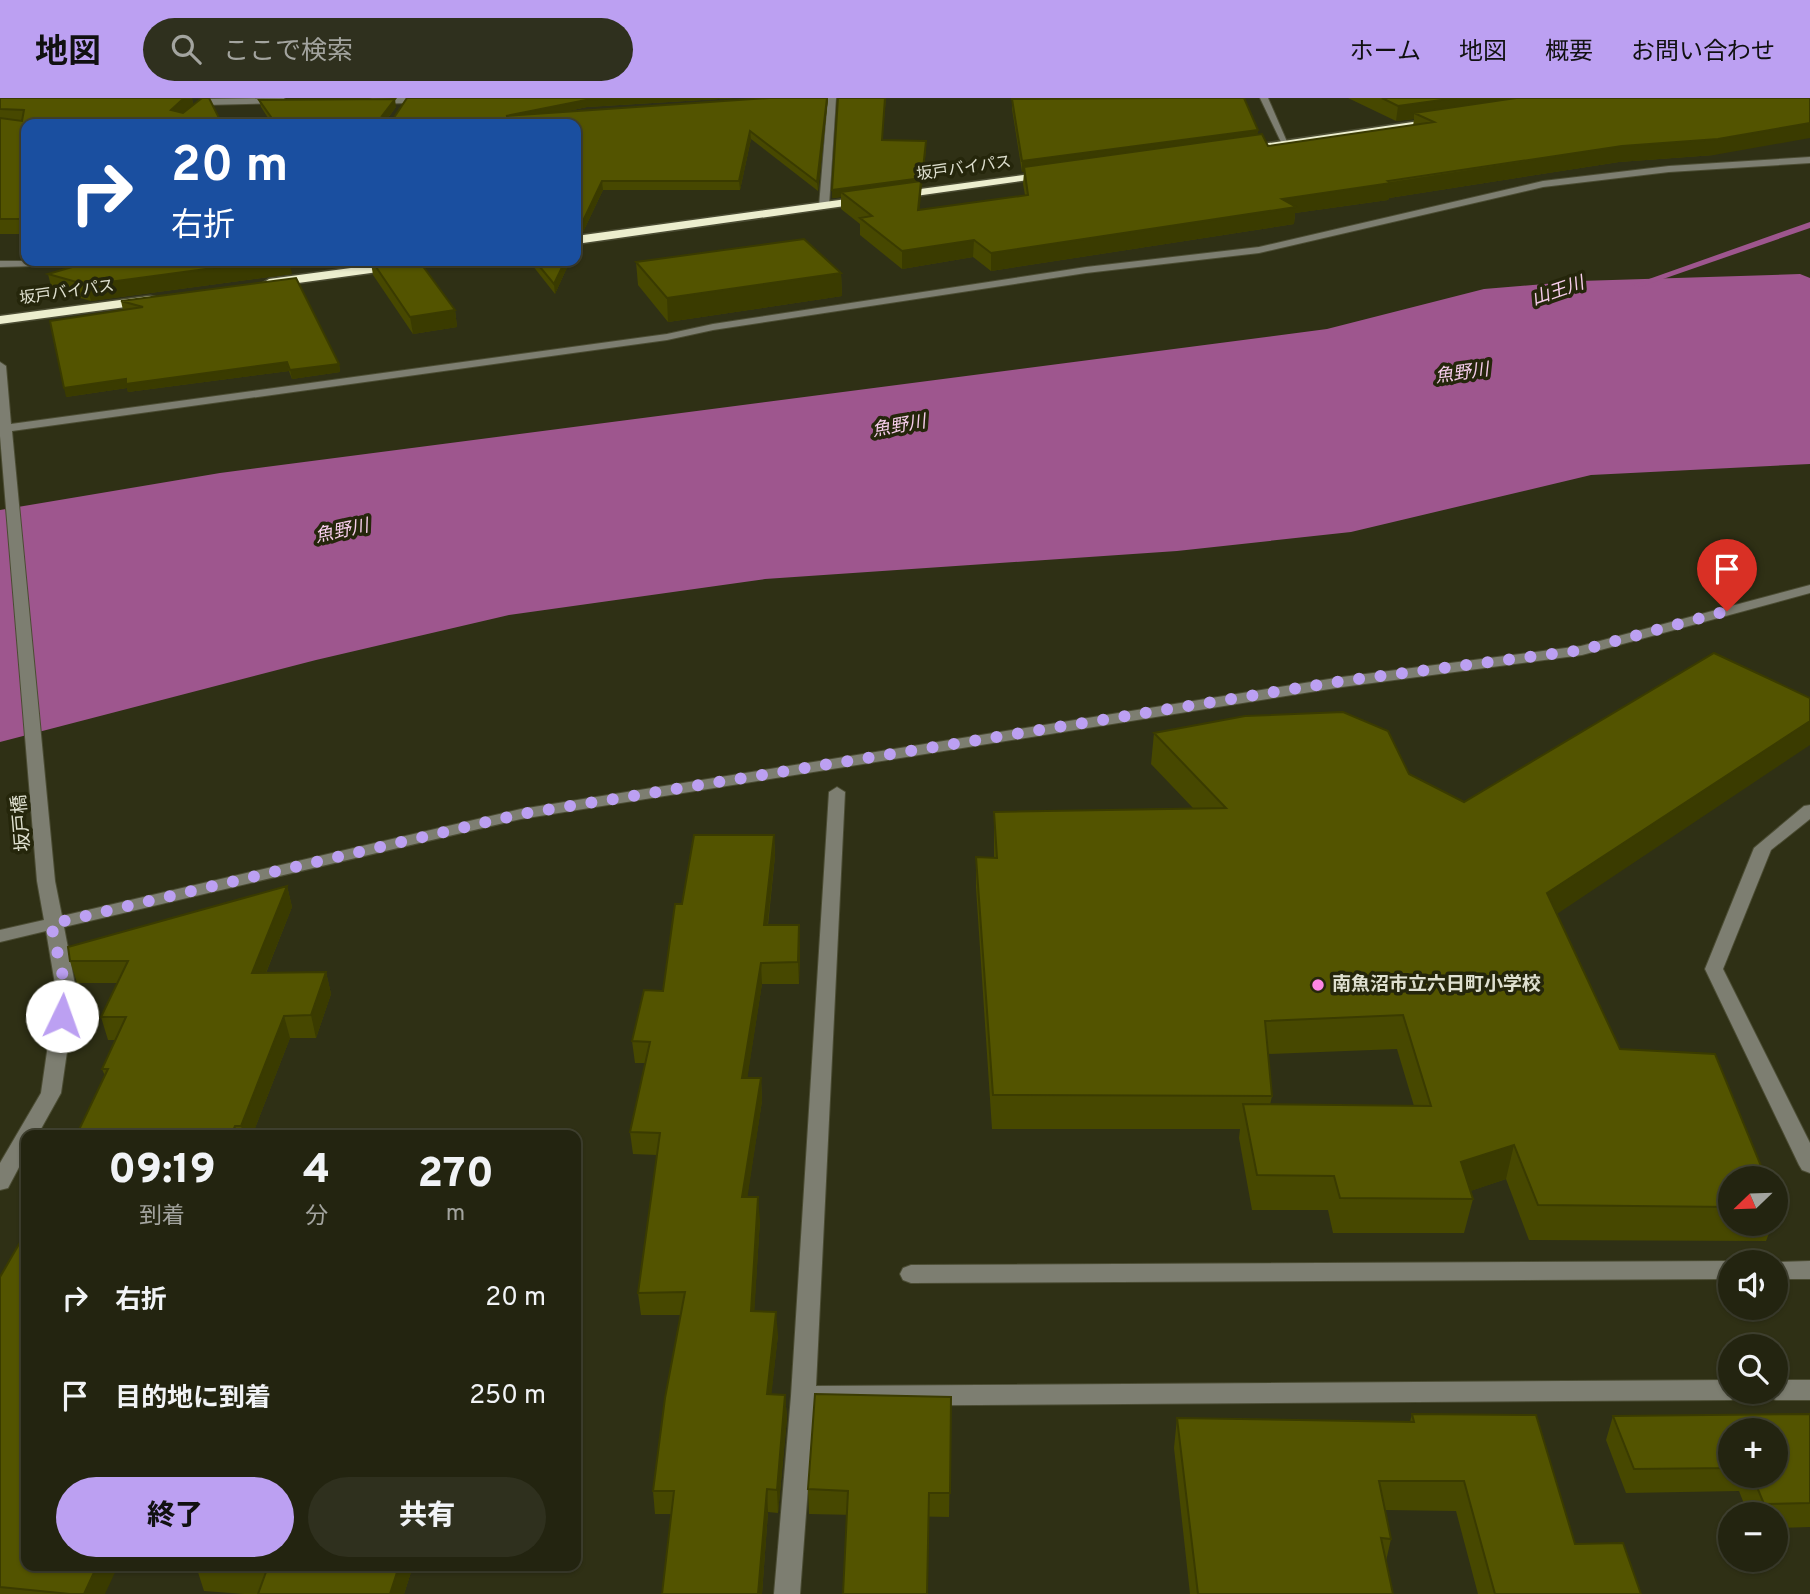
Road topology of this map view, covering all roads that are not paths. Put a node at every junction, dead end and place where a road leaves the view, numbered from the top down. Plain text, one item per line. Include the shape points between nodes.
1 (832, 98) edge
2 (1264, 98) edge
3 (299, 101) edge
4 (366, 101) edge
5 (406, 103) edge
6 (1459, 118) edge
7 (186, 119) edge
8 (1285, 142) junction
9 (1231, 149) edge
10 (1810, 160) edge
11 (1797, 162) junction
12 (1810, 167) edge
13 (1068, 172) edge
14 (824, 206) junction
15 (581, 239) edge
16 (21, 263) edge
17 (0, 264) edge
18 (393, 266) edge
19 (249, 286) edge
20 (166, 297) edge
21 (0, 320) edge
22 (0, 366) edge
23 (3, 428) edge
24 (1807, 594) edge
25 (837, 792) dead end
26 (1810, 810) edge
27 (51, 924) junction
28 (0, 936) edge
29 (29, 1130) edge
30 (21, 1145) edge
31 (1810, 1165) edge
32 (0, 1182) edge
33 (1718, 1270) edge
34 (1788, 1270) edge
35 (1810, 1270) edge
36 (911, 1274) dead end
37 (1718, 1390) edge
38 (1788, 1390) edge
39 (1810, 1390) edge
40 (803, 1396) junction
41 (787, 1594) edge

1 - 14 street
2 - 8 street
3 - 7 street via 204,102
4 - 5 street
6 - 8 highway
8 - 9 highway
10 - 11 street
11 - 12 street
11 - 23 street via 1670,169 1543,184 1259,250 1086,270 667,337
13 - 14 highway, 坂戸バイパス
14 - 15 highway, 坂戸バイパス
16 - 17 street
18 - 19 highway
20 - 21 highway, 坂戸バイパス
22 - 23 street, 坂戸橋
23 - 27 street, 坂戸橋
24 - 27 street via 1582,650 1342,681 521,814
25 - 40 street
26 - 31 street via 1763,848 1714,969
27 - 28 street
27 - 29 street, 坂戸橋 via 66,990 51,1093
30 - 32 street, 坂戸橋
33 - 36 street
34 - 35 street
37 - 40 street
38 - 39 street
40 - 41 street

